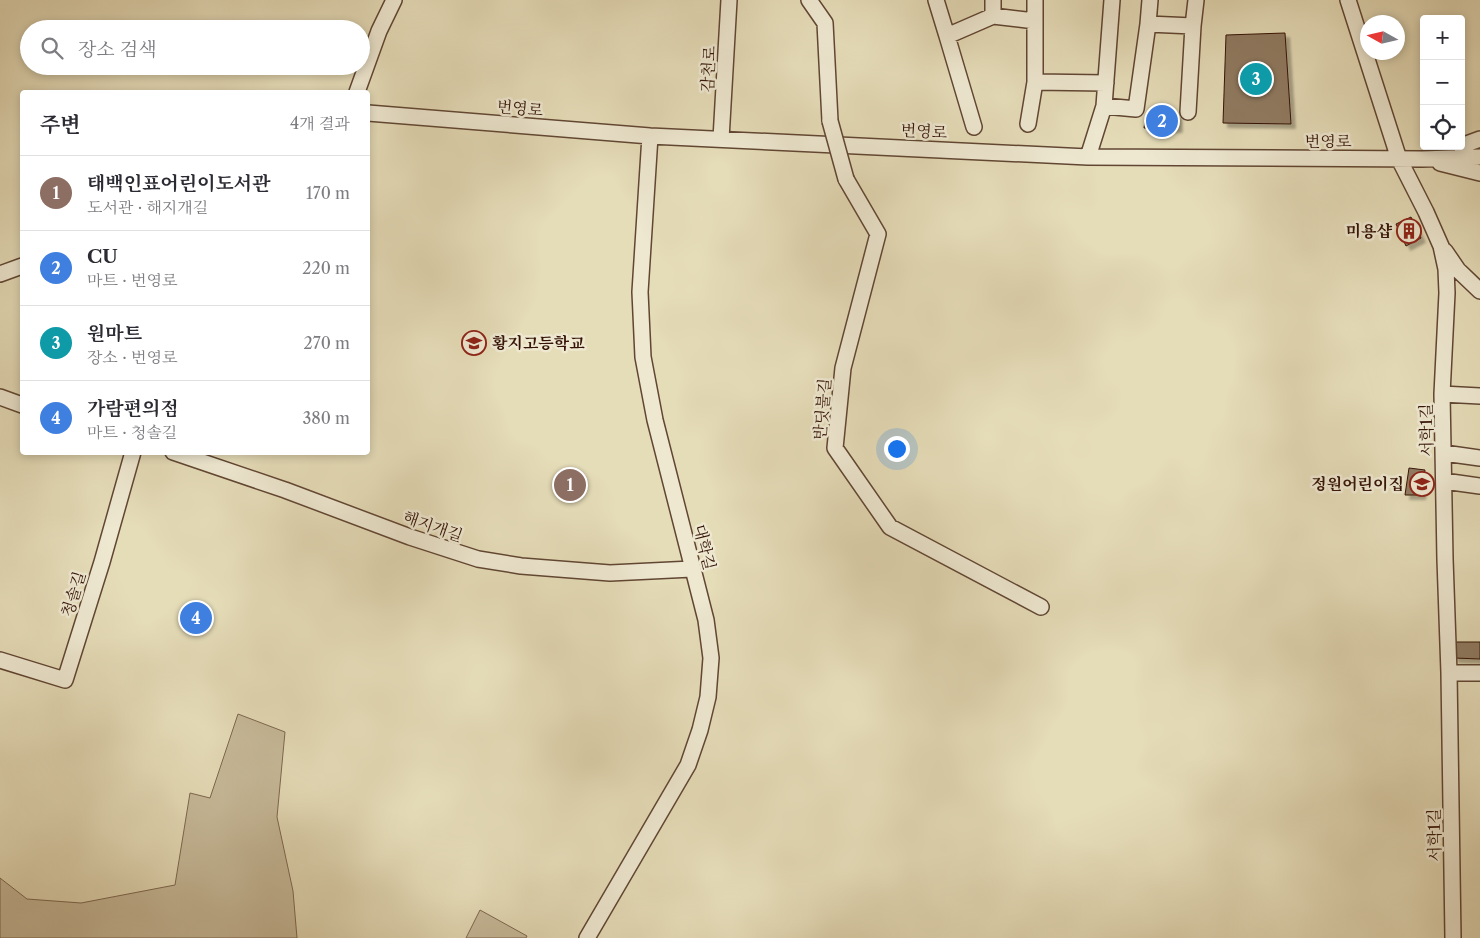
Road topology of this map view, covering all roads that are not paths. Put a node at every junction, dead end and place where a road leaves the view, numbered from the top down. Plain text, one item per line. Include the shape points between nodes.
1 (394, 0) edge
2 (729, 0) edge
3 (809, 0) edge
4 (936, 0) edge
5 (993, 0) edge
6 (1035, 0) edge
7 (1112, 0) edge
8 (1150, 0) edge
9 (1196, 0) edge
10 (1348, 0) edge
11 (993, 16) junction
12 (1035, 21) junction
13 (1148, 24) junction
14 (1193, 26) junction
15 (947, 36) junction
16 (370, 55) edge
17 (363, 75) edge
18 (1035, 82) junction
19 (1106, 83) junction
20 (357, 90) edge
21 (1104, 106) junction
22 (1188, 112) dead end
23 (370, 113) edge
24 (1028, 124) dead end
25 (974, 127) dead end
26 (650, 136) junction
27 (721, 139) junction
28 (1480, 139) edge
29 (1465, 145) edge
30 (1449, 150) edge
31 (1088, 157) junction
32 (1480, 157) edge
33 (1399, 159) junction
34 (1422, 159) junction
35 (1480, 173) edge
36 (1441, 246) junction
37 (20, 267) edge
38 (0, 274) edge
39 (1480, 291) edge
40 (1442, 394) junction
41 (1480, 396) edge
42 (0, 397) edge
43 (20, 404) edge
44 (1444, 453) junction
45 (132, 455) edge
46 (183, 455) edge
47 (1480, 458) edge
48 (1444, 481) junction
49 (1480, 486) edge
50 (692, 569) junction
51 (1041, 606) dead end
52 (0, 660) edge
53 (1449, 673) junction
54 (1480, 673) edge
55 (588, 938) edge
56 (1453, 938) edge

1 - 16 street
2 - 27 street, 감천로
3 - 51 street, 반딧불길, bridge via 826,23 830,121 846,178 878,234 843,368 835,448 890,527
4 - 15 street
5 - 11 street
6 - 12 street
7 - 19 street
8 - 13 street
9 - 14 street
10 - 33 street, 서학1길
11 - 12 street
11 - 15 street
12 - 18 street
13 - 14 street
13 - 21 street via 1136,108
14 - 22 street
15 - 25 street
17 - 20 street
18 - 19 street
18 - 24 street
19 - 21 street
21 - 31 street
23 - 26 street, 번영로
26 - 27 street, 번영로
26 - 50 street, 대학길 via 640,292 643,357
27 - 31 street, 번영로
28 - 29 street
30 - 34 street
31 - 33 street, 번영로
32 - 34 street, 번영로
33 - 34 street, 번영로
33 - 36 street, 서학1길
34 - 35 street
36 - 39 street via 1458,270
36 - 40 street, 서학1길 via 1447,293
37 - 38 street
40 - 41 street
40 - 44 street, 서학1길
42 - 43 street
44 - 47 street
44 - 48 street, 서학1길
45 - 52 street, 청솔길 via 65,680
46 - 50 street, 해지개길 via 478,560 610,573
48 - 49 street
48 - 53 street, 서학1길
50 - 55 street, 대학길 via 706,620 711,658 708,697 700,730 688,765
53 - 54 street
53 - 56 street, 서학1길

